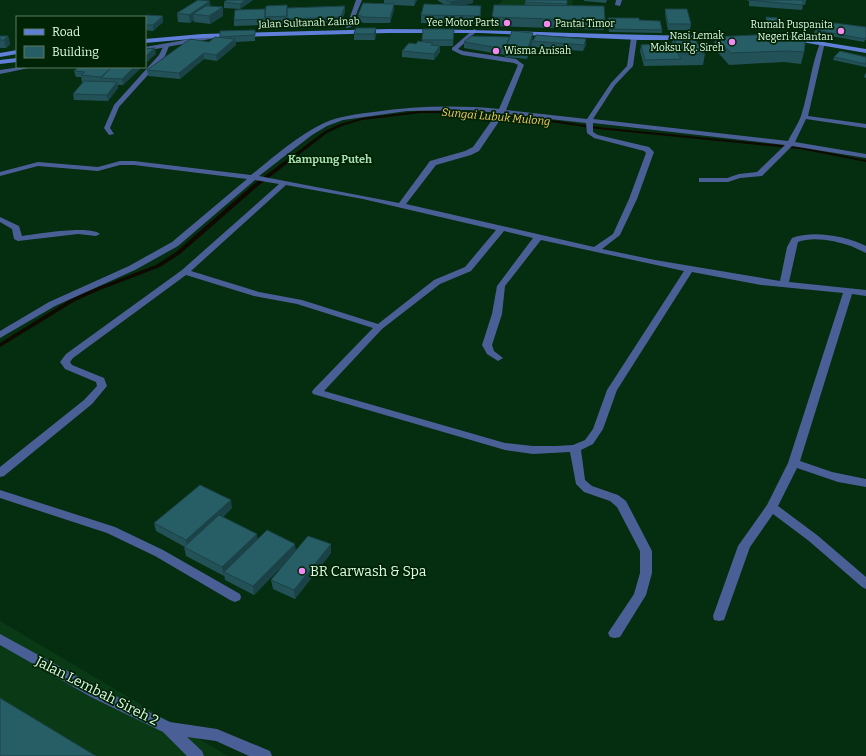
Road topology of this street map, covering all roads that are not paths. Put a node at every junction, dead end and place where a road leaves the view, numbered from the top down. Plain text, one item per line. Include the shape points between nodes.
1 (359, 0) edge
2 (348, 27) junction
3 (474, 31) junction
4 (146, 35) edge
5 (219, 36) junction
6 (634, 38) junction
7 (734, 38) edge
8 (784, 38) edge
9 (146, 42) edge
10 (823, 43) junction
11 (166, 46) junction
12 (146, 49) edge
13 (866, 51) edge
14 (16, 52) edge
15 (0, 55) edge
16 (16, 60) edge
17 (1, 62) edge
18 (25, 68) edge
19 (0, 72) edge
20 (502, 111) junction
21 (804, 117) junction
22 (589, 125) junction
23 (866, 126) edge
24 (112, 134) dead end
25 (790, 143) junction
26 (866, 156) edge
27 (0, 174) edge
28 (256, 178) junction
29 (702, 180) dead end
30 (284, 183) junction
31 (401, 206) junction
32 (0, 219) edge
33 (502, 228) junction
34 (96, 234) dead end
35 (539, 236) junction
36 (596, 249) junction
37 (866, 250) edge
38 (690, 269) junction
39 (185, 272) junction
40 (784, 284) junction
41 (848, 292) junction
42 (866, 293) edge
43 (379, 327) junction
44 (0, 334) edge
45 (498, 358) dead end
46 (575, 448) junction
47 (794, 463) junction
48 (0, 473) edge
49 (866, 483) edge
50 (0, 494) edge
51 (772, 507) junction
52 (866, 584) edge
53 (235, 597) dead end
54 (719, 616) dead end
55 (616, 633) dead end
56 (0, 639) edge
57 (168, 728) junction
58 (197, 756) edge
59 (265, 756) edge

1 - 2 street
2 - 3 main road, Jalan Sultanah Zainab
2 - 4 main road, Jalan Sultanah Zainab
3 - 5 main road, Jalan Sultanah Zainab via 348,31
3 - 6 main road, Jalan Sultanah Zainab
3 - 20 street via 454,49 462,53 516,61 521,64
5 - 9 main road, Jalan Sultanah Zainab
5 - 11 street
6 - 7 main road, Jalan Sultanah Zainab
6 - 22 street via 630,66 613,84
8 - 10 main road
10 - 13 main road
10 - 21 street via 816,62 816,72
11 - 12 street
11 - 24 street via 162,56 116,106 107,128
14 - 15 main road
16 - 17 main road
18 - 19 street
20 - 22 street
20 - 28 street via 437,107 342,118 310,134
20 - 31 street via 474,151 433,162
21 - 23 street
21 - 25 street
22 - 25 street
22 - 36 street via 590,133 596,137 636,145 650,152 633,199 616,235
25 - 26 street
25 - 29 street via 759,174 728,180
27 - 28 street via 38,164 98,169 120,163 134,163
28 - 30 street
28 - 44 street via 175,244 132,268 52,304
30 - 31 street
30 - 39 street
31 - 33 street
32 - 34 street via 16,228 18,240 78,232
33 - 35 street
33 - 43 street via 468,269 437,282
35 - 36 street
35 - 45 street via 501,286 497,314 487,345 490,352
36 - 38 street
37 - 40 street via 848,242 812,237 799,238 793,242
38 - 40 street
38 - 46 street via 612,390 598,429 589,442
39 - 43 street via 257,294 299,302
39 - 48 street via 69,356 65,362 68,366 100,380 102,386 88,402
40 - 41 street
41 - 42 street
41 - 47 street
43 - 46 street via 317,392 505,446 533,450
46 - 55 street via 580,481 588,489 614,498 622,504 646,551 646,573 640,595
47 - 49 street via 819,473
47 - 51 street
50 - 53 street via 111,530 159,553
51 - 52 street
51 - 54 street via 744,546
56 - 57 street, Jalan Lembah Sireh 2 via 96,693
57 - 58 street
57 - 59 street, Jalan Lembah Sireh 2 via 217,735

